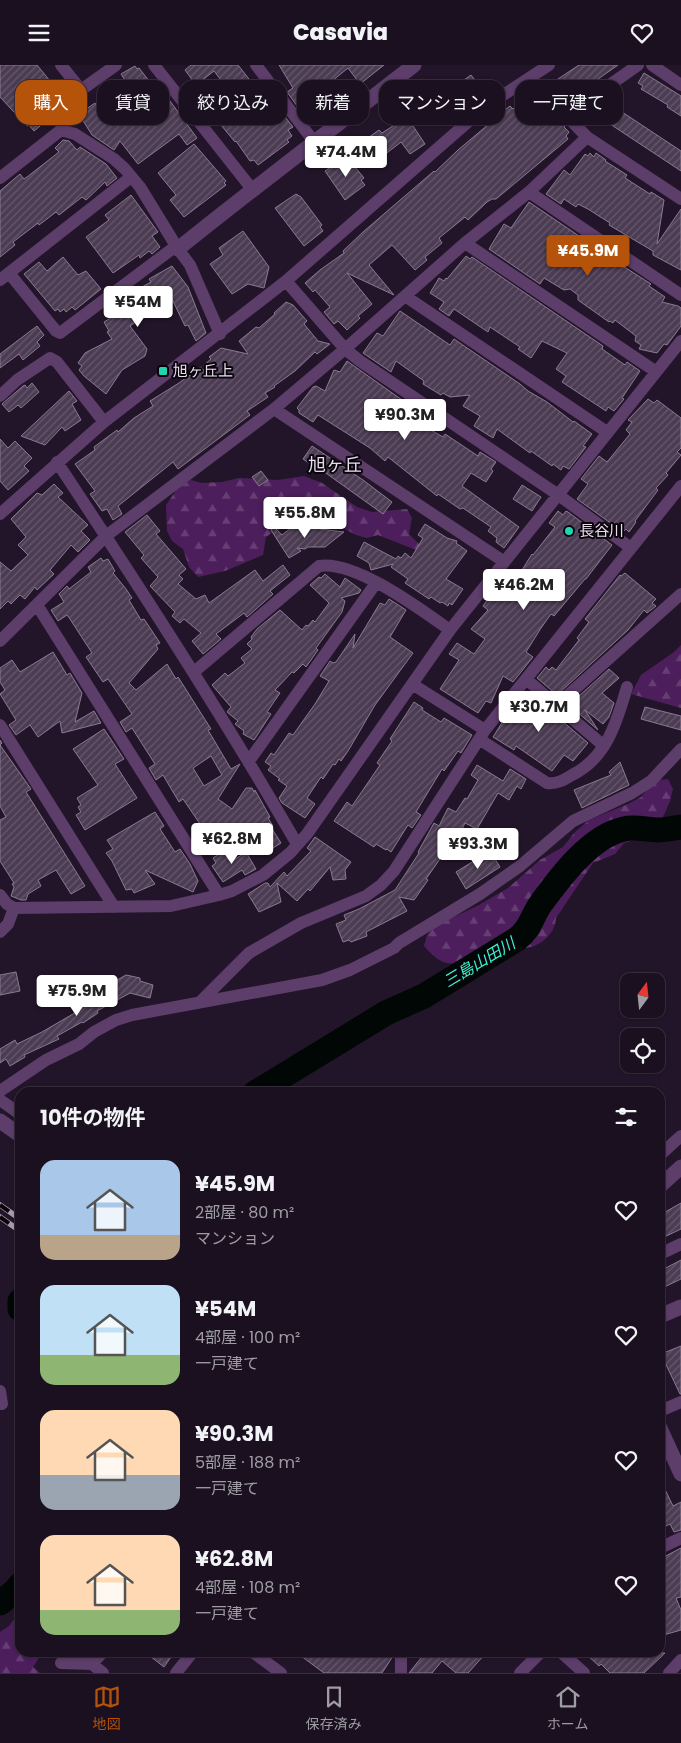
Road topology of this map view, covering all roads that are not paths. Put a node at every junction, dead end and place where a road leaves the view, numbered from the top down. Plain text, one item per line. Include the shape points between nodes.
1 (61, 65) edge
2 (116, 65) edge
3 (154, 65) edge
4 (414, 65) edge
5 (549, 65) edge
6 (638, 65) edge
7 (652, 65) edge
8 (259, 66) edge
9 (530, 78) joint
10 (617, 80) edge
11 (681, 85) edge
12 (576, 125) edge
13 (587, 137) junction
14 (315, 143) junction
15 (131, 177) junction
16 (0, 178) edge
17 (252, 189) junction
18 (529, 192) junction
19 (681, 199) edge
20 (465, 243) junction
21 (177, 247) junction
22 (4, 277) edge
23 (286, 281) junction
24 (681, 295) edge
25 (405, 296) junction
26 (220, 333) junction
27 (681, 341) edge
28 (345, 349) junction
29 (656, 371) junction
30 (0, 396) edge
31 (274, 409) junction
32 (104, 422) junction
33 (607, 432) junction
34 (57, 462) junction
35 (681, 486) edge
36 (557, 494) junction
37 (0, 514) edge
38 (106, 536) junction
39 (631, 549) junction
40 (503, 561) junction
41 (376, 583) junction
42 (681, 593) edge
43 (36, 605) junction
44 (450, 630) junction
45 (0, 641) edge
46 (194, 672) junction
47 (526, 679) junction
48 (412, 684) junction
49 (626, 687) dead end
50 (557, 705) junction
51 (0, 725) edge
52 (482, 734) junction
53 (604, 746) junction
54 (681, 749) edge
55 (249, 761) junction
56 (297, 844) junction
57 (0, 895) edge
58 (219, 895) junction
59 (114, 907) junction
60 (14, 908) junction
61 (0, 932) edge
62 (200, 1002) junction
63 (0, 1077) edge
64 (12, 1083) junction
65 (0, 1091) edge
66 (0, 1100) edge
67 (15, 1110) edge
68 (0, 1121) edge
69 (15, 1132) edge
70 (681, 1136) edge
71 (665, 1150) edge
72 (681, 1167) edge
73 (665, 1181) edge
74 (681, 1244) edge
75 (665, 1251) edge
76 (681, 1307) edge
77 (665, 1314) edge
78 (681, 1402) edge
79 (665, 1409) edge
80 (665, 1439) edge
81 (681, 1474) edge
82 (681, 1538) edge
83 (665, 1546) edge
84 (98, 1657) edge
85 (189, 1657) edge
86 (259, 1657) edge
87 (401, 1657) edge
88 (536, 1657) edge
89 (566, 1657) edge
90 (681, 1661) edge
91 (61, 1663) dead end
92 (92, 1664) junction
93 (103, 1673) edge
94 (176, 1673) edge
95 (281, 1673) edge
96 (401, 1673) edge
97 (520, 1673) edge
98 (584, 1673) edge
99 (669, 1673) edge

1 - 2 street via 81,91
3 - 17 street
4 - 14 street
5 - 9 street
6 - 10 street
7 - 11 street
8 - 14 street
9 - 23 street via 485,107
12 - 13 street
13 - 18 street
13 - 19 street
14 - 17 street
15 - 16 street via 114,159 75,134 61,130
15 - 21 street
15 - 22 street
17 - 21 street
18 - 20 street
18 - 24 street
20 - 25 street
20 - 29 street
21 - 22 street via 60,333
21 - 26 street via 190,265
23 - 26 street
23 - 28 street
25 - 28 street
25 - 33 street
26 - 32 street
27 - 29 street
28 - 31 street
28 - 36 street
29 - 33 street
30 - 32 street via 50,358 57,362
31 - 38 street
31 - 40 street
32 - 34 street
33 - 36 street
34 - 37 street
34 - 38 street
35 - 39 street
36 - 39 street
36 - 40 street
38 - 43 street
38 - 46 street
39 - 47 street
40 - 44 street
41 - 44 street via 394,591
41 - 46 street via 346,570 319,566
41 - 55 street
42 - 50 street
43 - 45 street
43 - 58 street
44 - 48 street
46 - 55 street
47 - 50 street
47 - 52 street
48 - 52 street
48 - 56 street
49 - 53 street via 616,722
50 - 53 street
51 - 59 street
52 - 53 street via 547,783 553,784 581,771
52 - 62 street via 394,871 381,885 366,896 301,923 249,953
54 - 62 street via 651,781 573,821 520,866 394,948 322,980
55 - 56 street
56 - 58 street via 263,875
57 - 60 street
58 - 59 street via 171,906
59 - 60 street
60 - 61 street via 8,924
62 - 64 street via 116,1020
63 - 64 street
64 - 65 street
66 - 67 street
68 - 69 street
70 - 71 street
72 - 73 street
74 - 75 street
76 - 77 street
78 - 79 street
80 - 81 street
82 - 83 street
84 - 92 street
85 - 94 street
86 - 95 street
87 - 96 street
88 - 97 street
89 - 98 street
90 - 99 street
91 - 92 street
92 - 93 street

